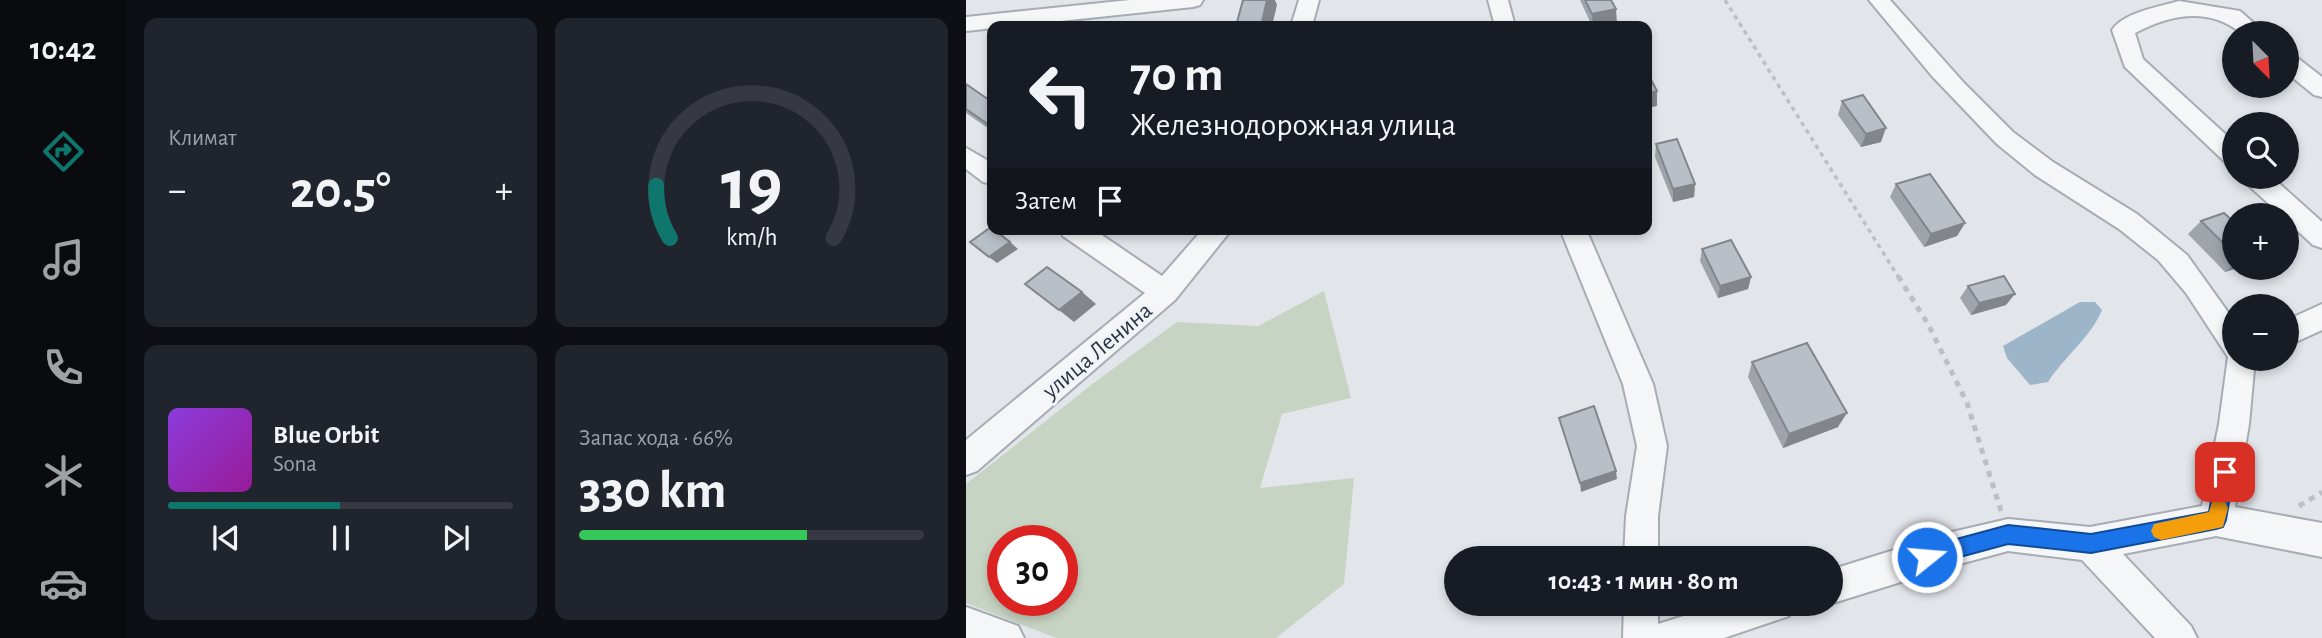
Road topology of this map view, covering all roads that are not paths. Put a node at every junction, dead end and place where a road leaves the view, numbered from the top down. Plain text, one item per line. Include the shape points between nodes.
1 (1193, 0) edge
2 (1308, 0) edge
3 (1498, 0) edge
4 (1879, 0) edge
5 (994, 21) edge
6 (1303, 21) edge
7 (1504, 21) edge
8 (2239, 21) edge
9 (987, 22) edge
10 (966, 24) edge
11 (2300, 71) edge
12 (2322, 89) edge
13 (2222, 145) edge
14 (966, 157) edge
15 (987, 171) edge
16 (2269, 189) edge
17 (1081, 235) edge
18 (1214, 235) edge
19 (1576, 235) edge
20 (2322, 238) edge
21 (1165, 292) junction
22 (2322, 316) edge
23 (2222, 326) edge
24 (2299, 328) edge
25 (2240, 371) edge
26 (966, 460) edge
27 (2216, 520) junction
28 (2322, 540) edge
29 (2091, 544) junction
30 (1641, 546) edge
31 (1843, 583) edge
32 (1641, 616) edge
33 (1739, 616) edge
34 (966, 624) edge
35 (1006, 638) edge
36 (1641, 638) edge
37 (1668, 638) edge
38 (2179, 638) edge

1 - 5 street
2 - 6 street
3 - 7 street
4 - 23 street via 2006,138 2166,252 2193,280
8 - 13 street via 2233,16 2179,8 2123,30 2133,62
9 - 10 street
11 - 12 street
14 - 15 street
16 - 20 street
17 - 21 street
18 - 21 street, улица Ленина
19 - 30 street via 1638,384 1652,446
21 - 26 street, улица Ленина
22 - 24 street
25 - 27 street
27 - 28 street
27 - 29 street
29 - 31 street via 2008,535
29 - 38 street
32 - 36 street
33 - 37 street
34 - 35 street

